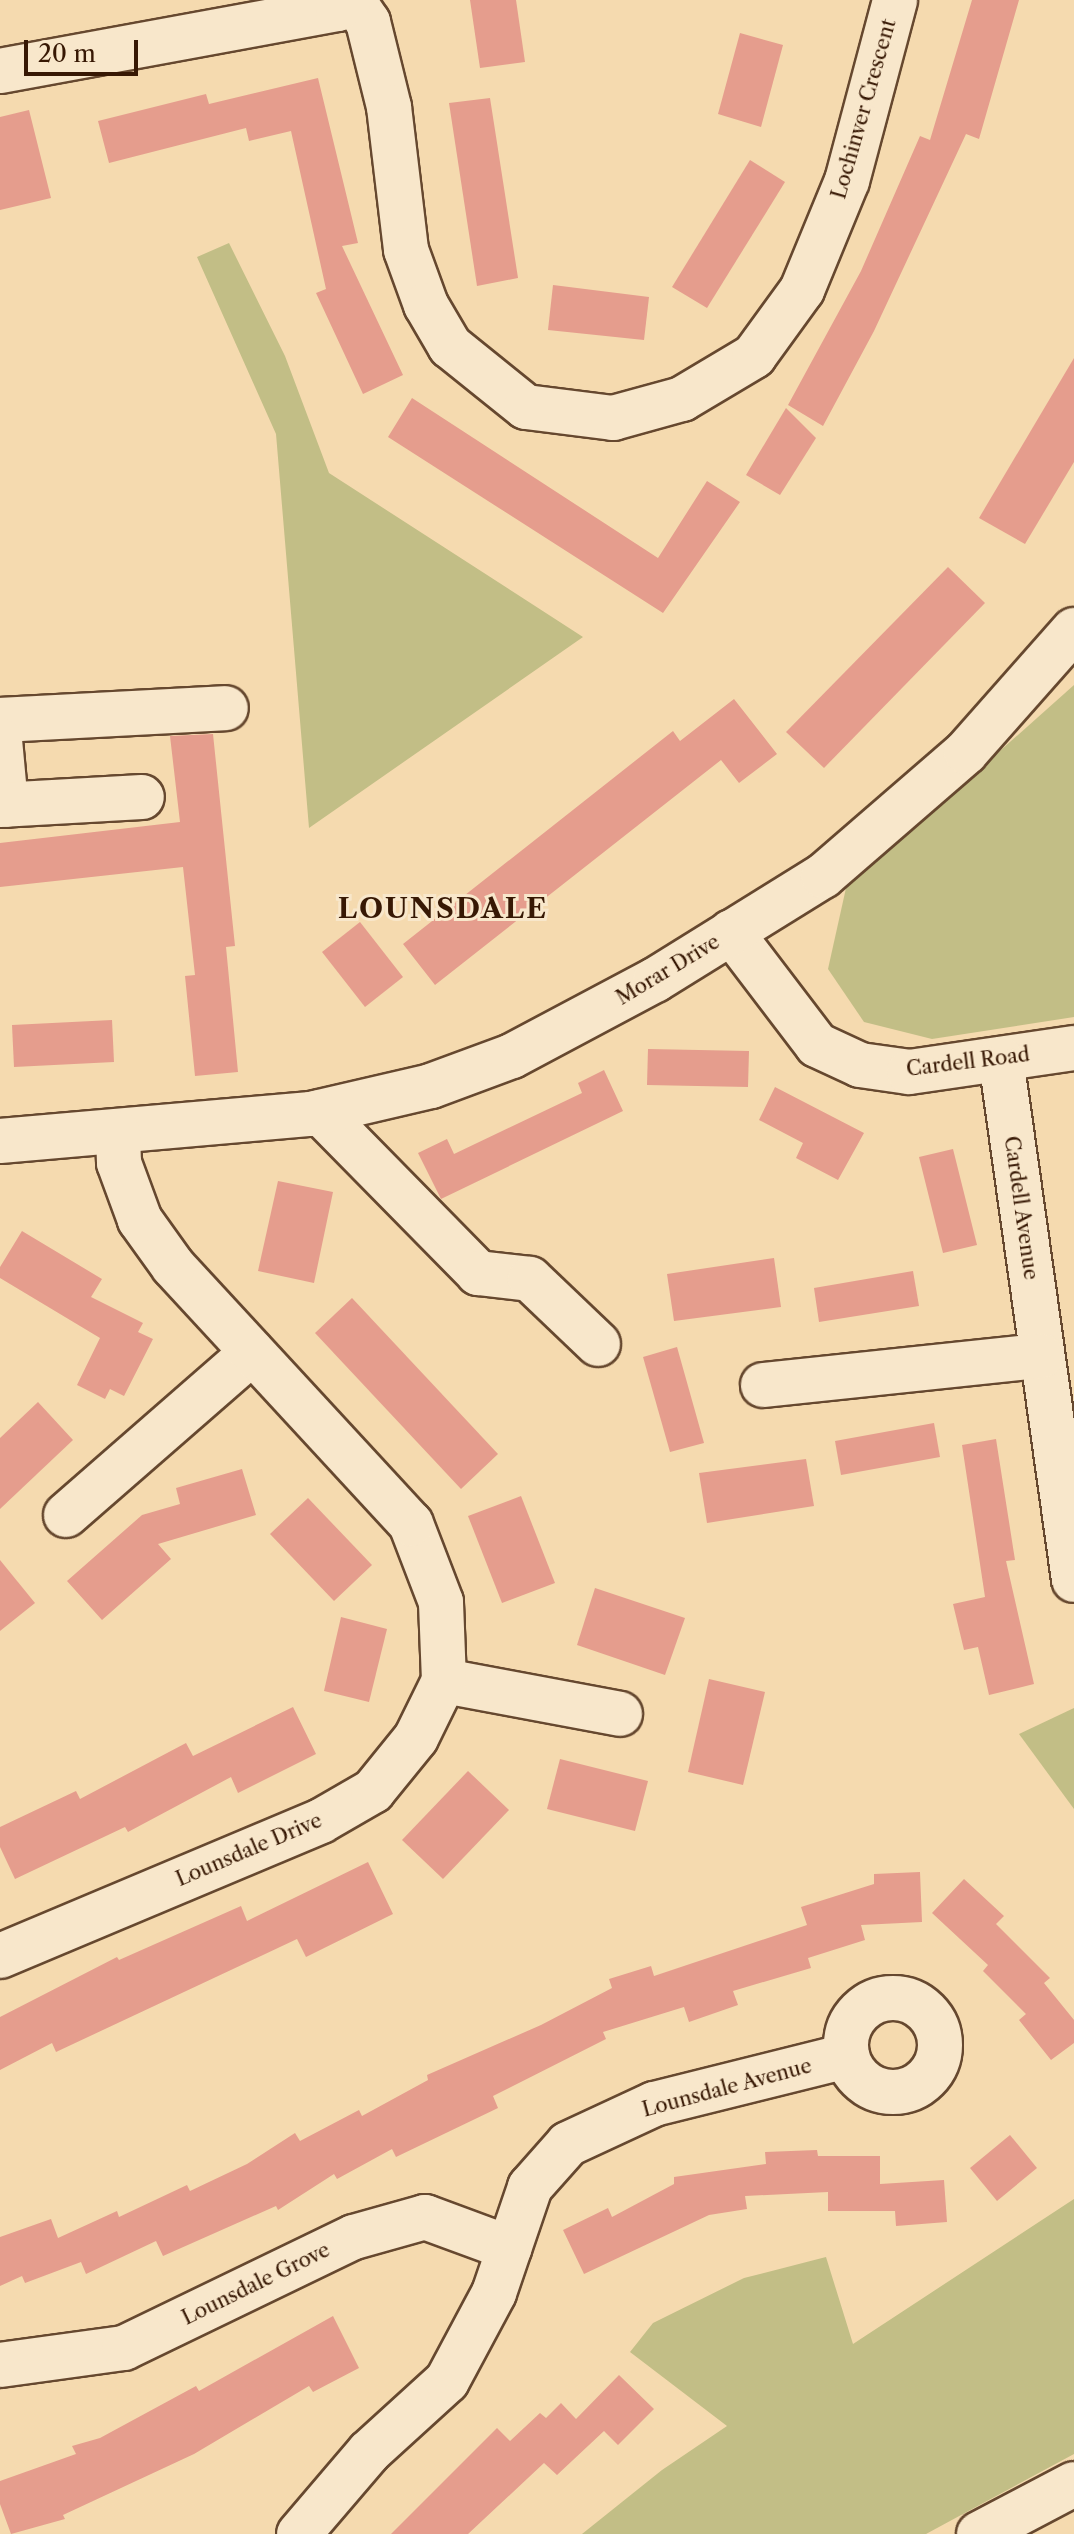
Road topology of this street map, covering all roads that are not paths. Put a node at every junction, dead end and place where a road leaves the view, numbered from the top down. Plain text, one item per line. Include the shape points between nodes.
1 (351, 0) edge
2 (895, 0) edge
3 (0, 71) edge
4 (1074, 630) edge
5 (226, 708) dead end
6 (0, 720) edge
7 (0, 740) edge
8 (142, 797) dead end
9 (3, 805) edge
10 (731, 932) junction
11 (1074, 1048) edge
12 (1001, 1059) junction
13 (320, 1112) junction
14 (118, 1133) junction
15 (0, 1141) edge
16 (598, 1344) dead end
17 (252, 1353) junction
18 (1041, 1356) junction
19 (763, 1385) dead end
20 (66, 1515) dead end
21 (1074, 1580) edge
22 (444, 1681) junction
23 (620, 1714) dead end
24 (0, 1956) edge
25 (847, 2056) dead end
26 (509, 2248) junction
27 (0, 2365) edge
28 (1074, 2484) edge
29 (299, 2534) edge
30 (979, 2534) edge

1 - 2 street, Lochinver Crescent via 368,22 389,107 406,250 426,305 450,346 526,407 613,418 682,399 754,356 802,290 847,181
1 - 3 street via 338,9
4 - 10 street, Morar Drive via 966,752 823,876
5 - 6 street
7 - 9 street
8 - 9 street
10 - 12 street, Cardell Road via 817,1045 860,1065 909,1072
10 - 13 street, Morar Drive via 655,980 512,1056 431,1086
11 - 12 street, Cardell Road
12 - 18 street, Cardell Avenue
13 - 14 street, Morar Drive
13 - 16 street via 478,1273 530,1279
14 - 15 street
14 - 17 street, Lounsdale Drive via 119,1163 140,1220 173,1266
17 - 20 street
17 - 22 street, Lounsdale Drive via 411,1524 441,1602
18 - 19 street
18 - 21 street, Cardell Avenue
22 - 23 street
22 - 24 street, Lounsdale Drive via 416,1738 373,1791 321,1821
25 - 26 street, Lounsdale Avenue via 654,2104 568,2144 530,2187
26 - 27 street, Lounsdale Grove via 425,2217 354,2237 124,2348
26 - 29 street, Lounsdale Avenue via 494,2293 447,2381 369,2452
28 - 30 street

